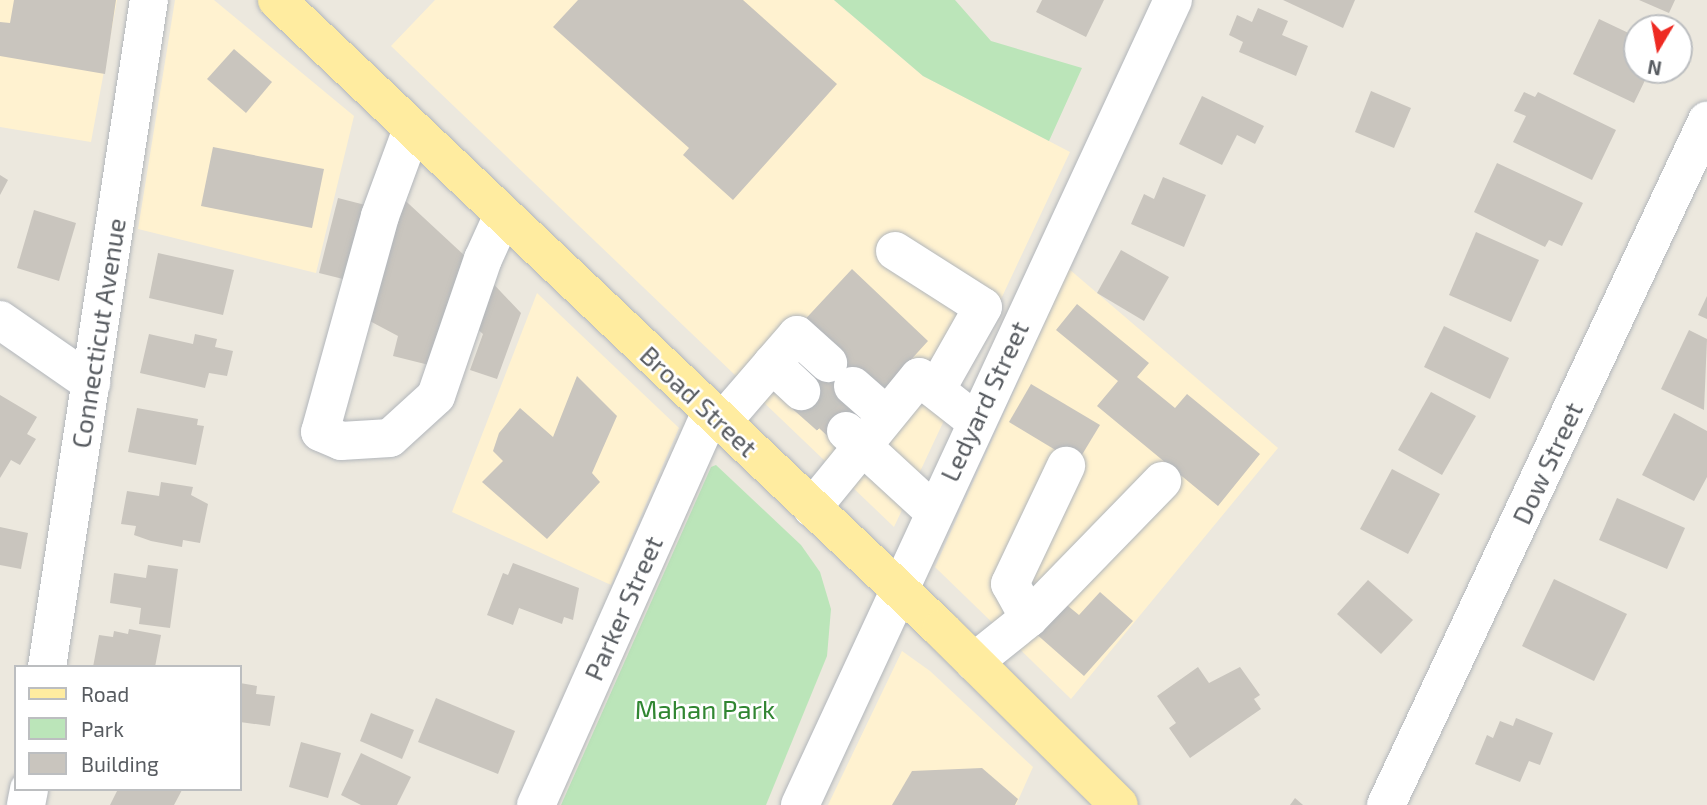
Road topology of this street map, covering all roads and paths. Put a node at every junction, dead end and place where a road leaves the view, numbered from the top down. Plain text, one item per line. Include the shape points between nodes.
1 (149, 0) edge
2 (276, 0) edge
3 (1173, 0) edge
4 (1707, 121) edge
5 (412, 129) junction
6 (503, 215) junction
7 (895, 251) dead end
8 (984, 307) junction
9 (0, 320) edge
10 (1019, 328) junction
11 (772, 364) junction
12 (91, 383) junction
13 (936, 390) junction
14 (801, 391) tunnel mouth
15 (886, 415) junction
16 (716, 417) junction
17 (975, 421) junction
18 (853, 439) junction
19 (1066, 466) dead end
20 (1162, 481) dead end
21 (812, 508) junction
22 (933, 511) junction
23 (898, 588) junction
24 (1029, 618) junction
25 (974, 662) junction
26 (47, 665) edge
27 (536, 805) edge
28 (800, 805) edge
29 (1119, 805) edge
30 (1386, 805) edge

1 - 12 street, Connecticut Avenue
2 - 5 main road, Broad Street
3 - 10 street, Ledyard Street
4 - 30 street, Dow Street
5 - 6 main road, Broad Street
5 - 6 street via 380,216 320,432 341,441 390,438 436,396
6 - 16 main road, Broad Street
7 - 8 street
8 - 10 street
8 - 13 street
9 - 12 street
10 - 17 street, Ledyard Street
11 - 14 street
11 - 15 street, Parker Street via 797,335
11 - 16 street, Parker Street
12 - 26 street, Connecticut Avenue
13 - 15 street via 919,377
13 - 17 street
15 - 18 street
16 - 21 main road, Broad Street
16 - 27 street, Parker Street
17 - 22 street, Ledyard Street
18 - 21 street
18 - 22 street
19 - 24 street via 1010,584
20 - 24 street
21 - 23 main road, Broad Street
22 - 23 street, Ledyard Street
23 - 25 main road, Broad Street
23 - 28 street, Ledyard Street
24 - 25 street
25 - 29 main road, Broad Street

